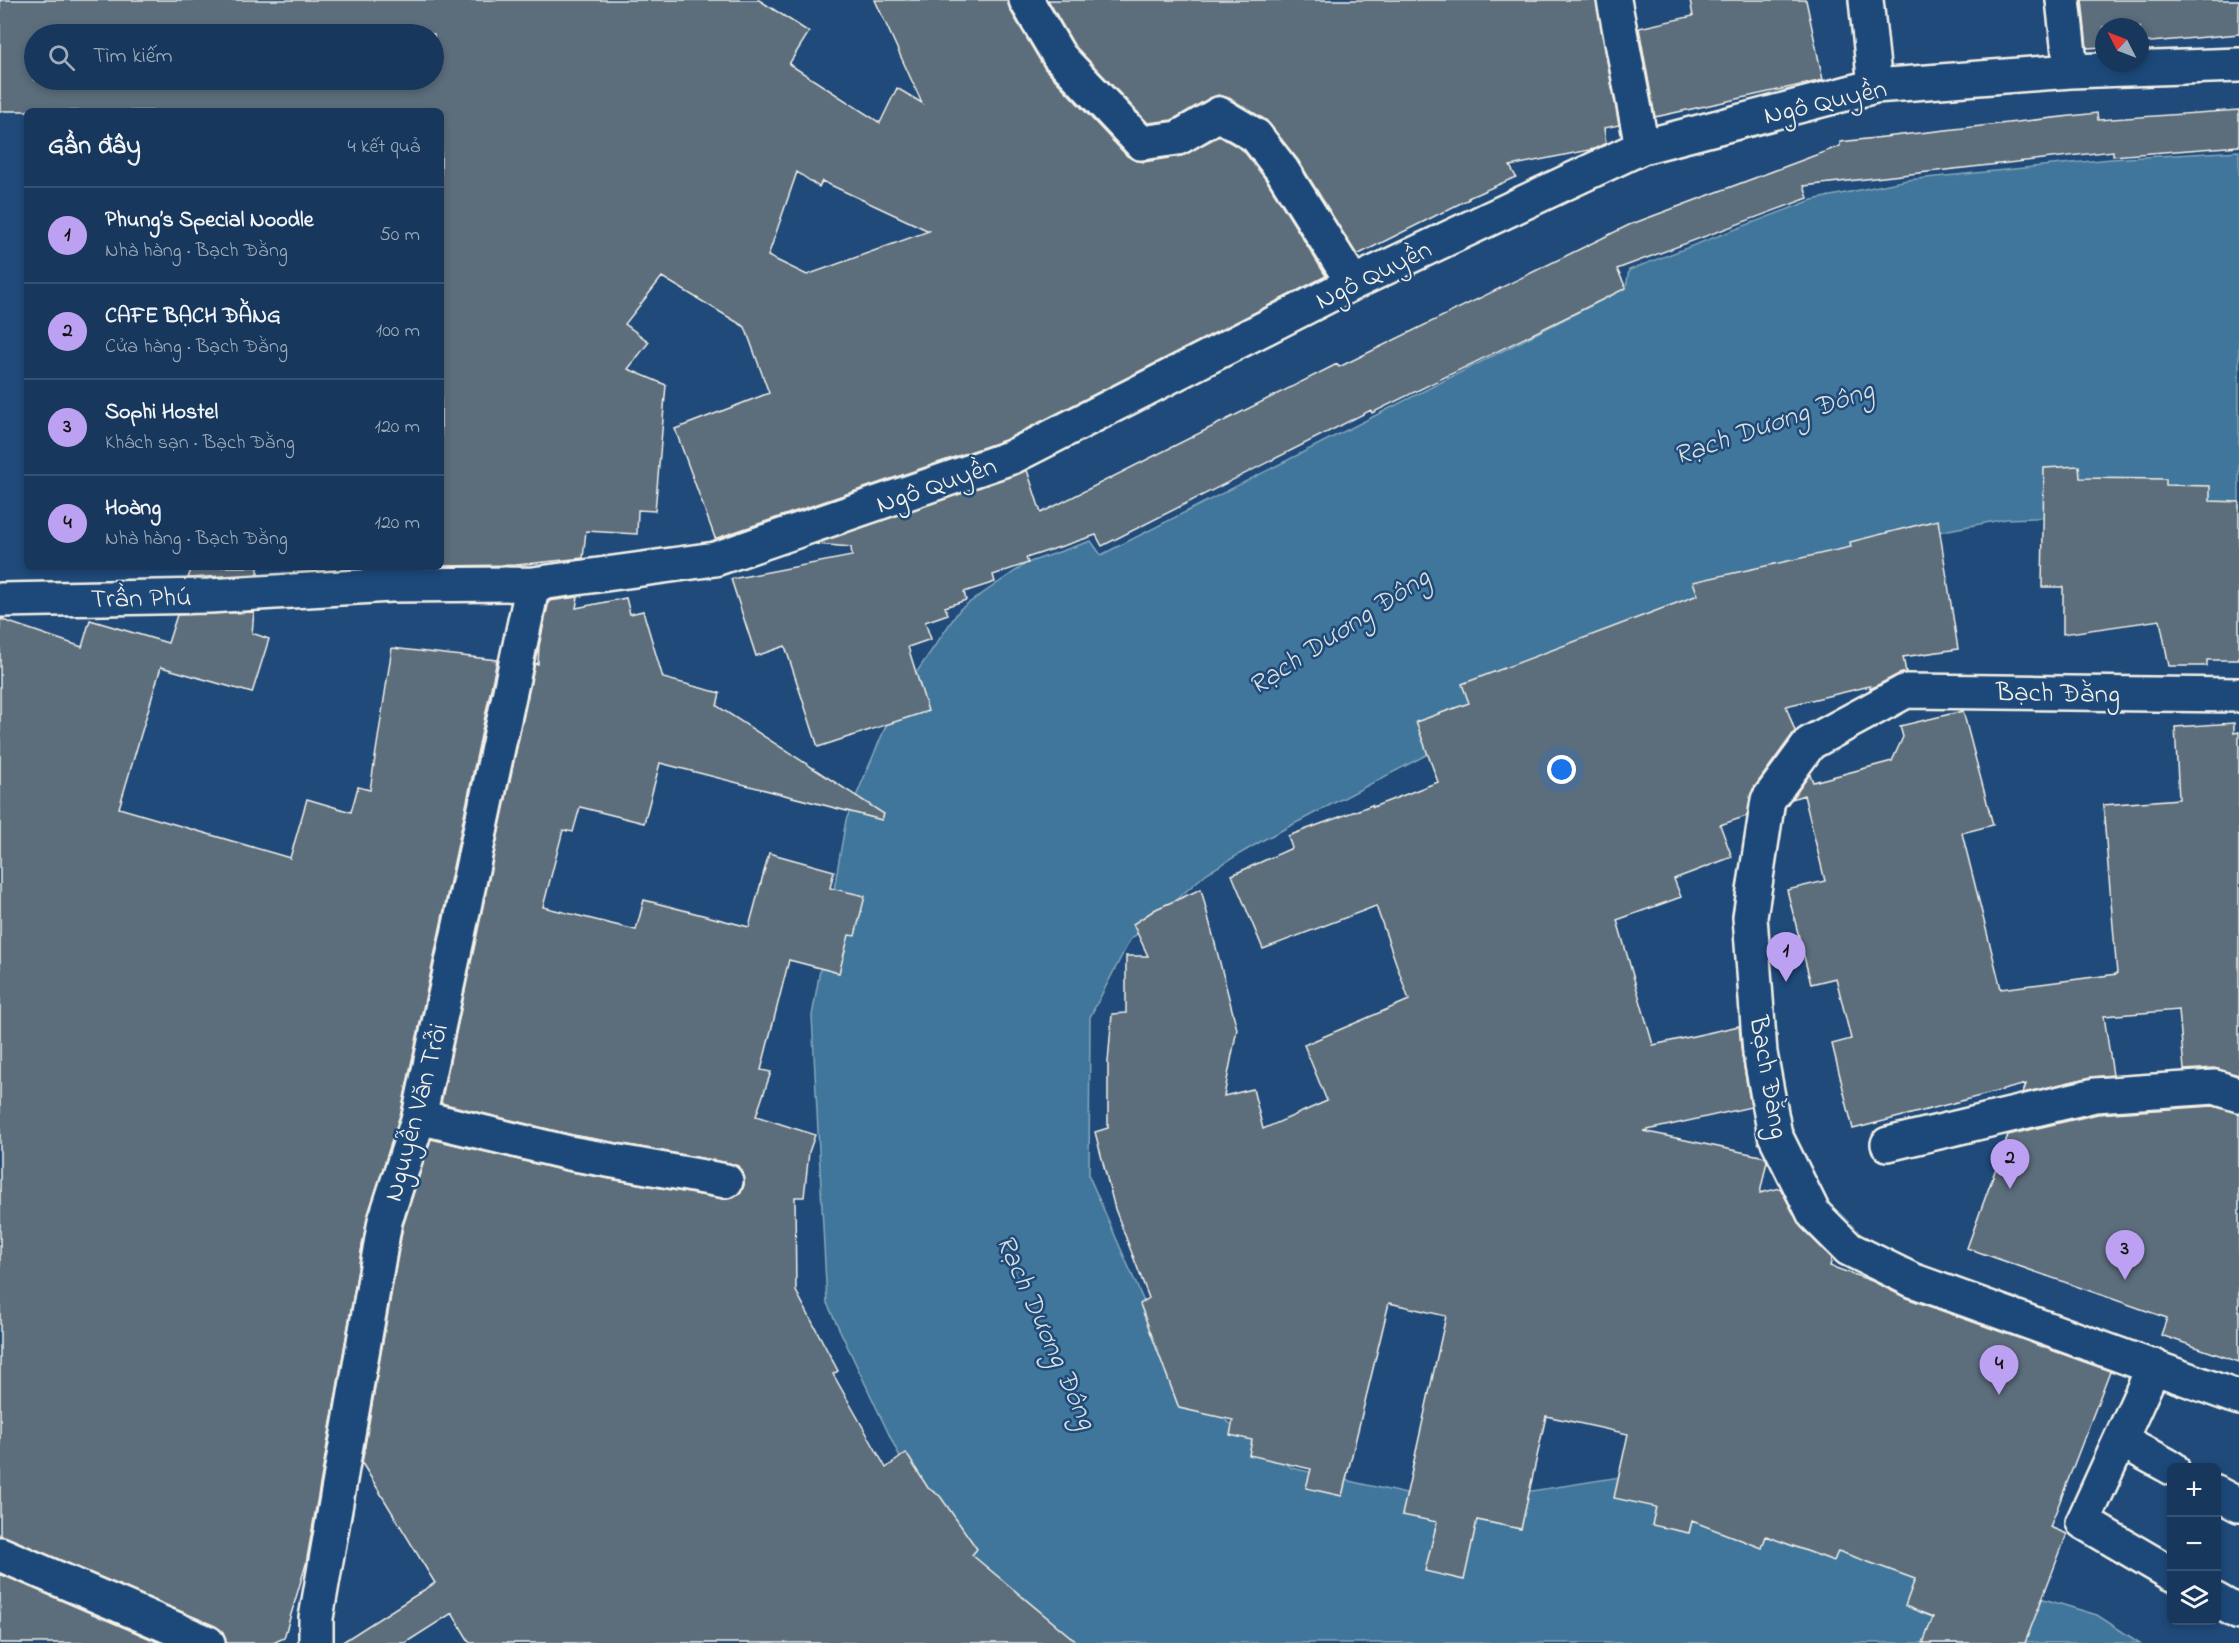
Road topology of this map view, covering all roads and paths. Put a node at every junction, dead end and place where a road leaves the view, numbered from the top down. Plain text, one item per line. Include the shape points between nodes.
1 (1026, 0) edge
2 (1614, 0) edge
3 (1866, 0) edge
4 (2063, 0) edge
5 (2239, 65) edge
6 (2071, 71) junction
7 (1875, 86) junction
8 (1642, 147) junction
9 (1353, 283) junction
10 (533, 584) junction
11 (0, 600) edge
12 (2239, 695) edge
13 (2239, 1095) edge
14 (419, 1117) junction
15 (1888, 1144) dead end
16 (726, 1180) dead end
17 (2154, 1366) junction
18 (2239, 1398) edge
19 (2121, 1440) junction
20 (2167, 1465) edge
21 (2221, 1495) edge
22 (2239, 1505) edge
23 (0, 1554) edge
24 (2167, 1571) edge
25 (2221, 1602) edge
26 (2239, 1613) edge
27 (208, 1643) edge
28 (316, 1643) edge

1 - 9 street via 1059,56 1141,144 1178,138 1220,114 1256,136
2 - 8 street
3 - 7 street
4 - 6 street
5 - 6 street, Ngô Quyền
6 - 7 street, Ngô Quyền
7 - 8 street, Ngô Quyền
8 - 9 street, Ngô Quyền
9 - 10 street, Ngô Quyền via 1012,458 715,559
10 - 11 street, Trần Phú via 391,585 209,596
10 - 14 street, Nguyễn Văn Trỗi
12 - 17 street, Bạch Đằng via 1906,691 1810,743 1768,800 1750,917 1760,1053 1775,1135 1814,1214 1849,1249 1912,1280
13 - 15 street via 2215,1087 2095,1095
14 - 16 street via 569,1154
14 - 28 street, Nguyễn Văn Trỗi via 385,1221 316,1618
17 - 18 street, Bạch Đằng
17 - 19 street
19 - 20 street
19 - 24 street via 2083,1522
21 - 22 street
23 - 27 street
25 - 26 street

